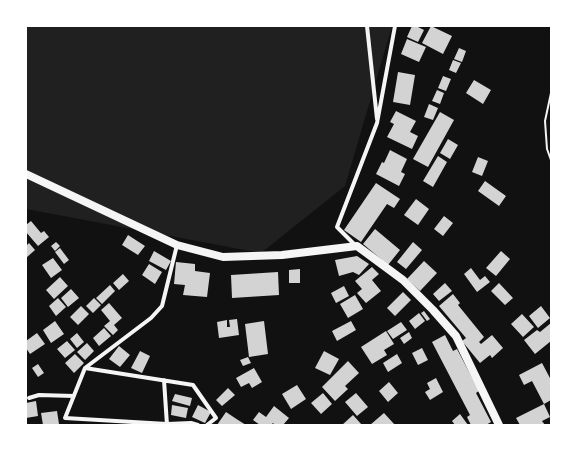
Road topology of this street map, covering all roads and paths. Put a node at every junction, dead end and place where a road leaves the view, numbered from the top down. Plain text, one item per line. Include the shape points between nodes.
1 (366, 26) edge
2 (395, 26) edge
3 (551, 93) edge
4 (377, 123) junction
5 (551, 158) edge
6 (26, 174) edge
7 (176, 245) junction
8 (357, 246) junction
9 (86, 368) junction
10 (164, 380) junction
11 (74, 396) junction
12 (30, 398) dead end
13 (167, 425) edge
14 (198, 425) edge
15 (207, 425) edge
16 (499, 425) edge

1 - 4 street
2 - 4 street
3 - 5 path via 546,121
4 - 8 street via 337,227
6 - 7 main road
7 - 8 main road via 223,257 282,256
7 - 9 street via 162,306 151,318
8 - 16 main road via 403,280 456,336
9 - 10 street
9 - 11 street
10 - 13 street
10 - 15 street via 193,385 216,418
11 - 12 street via 39,395
11 - 13 street via 65,418
13 - 14 street

